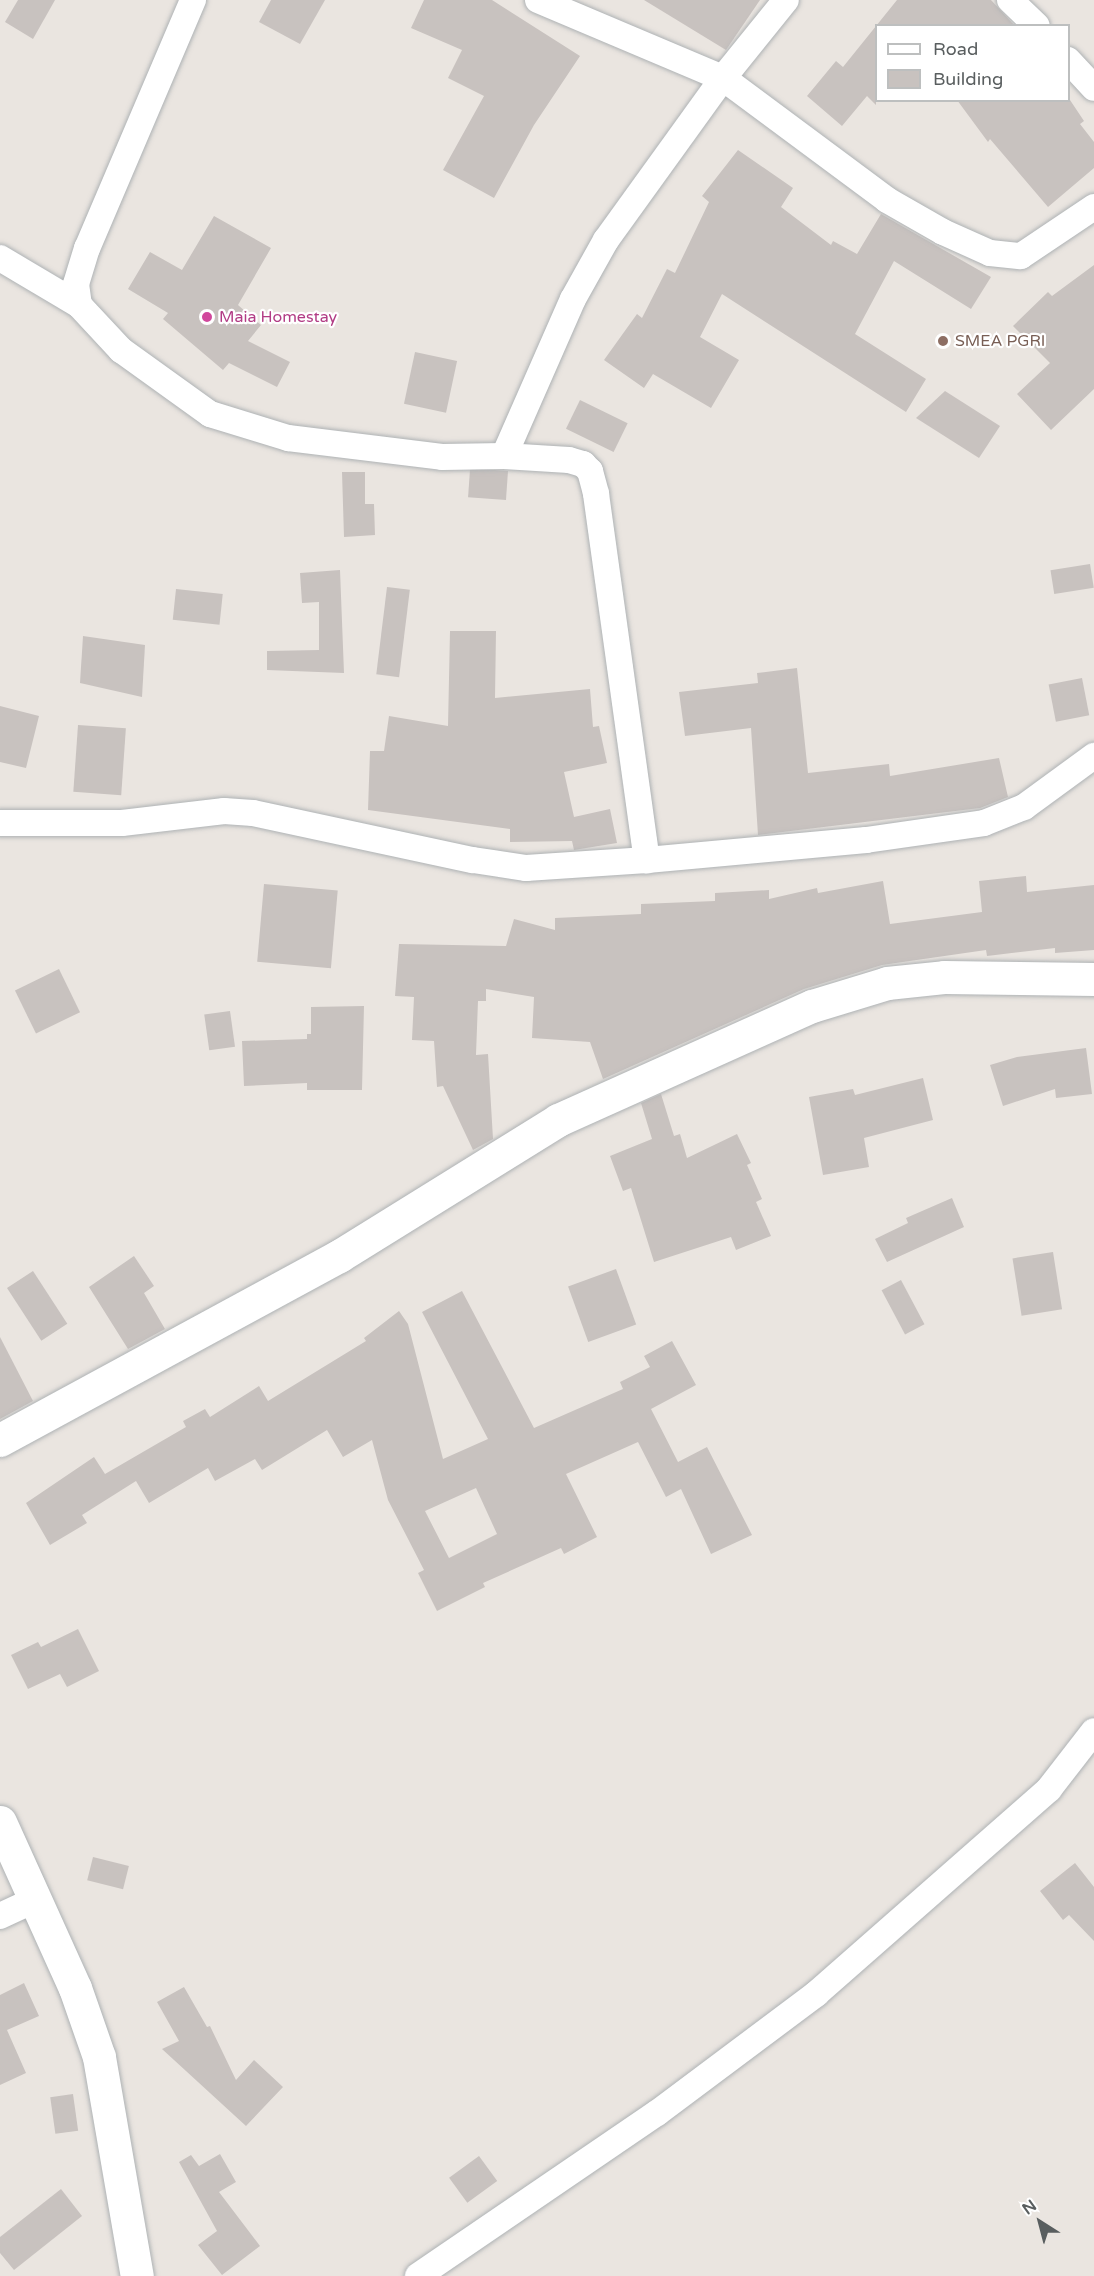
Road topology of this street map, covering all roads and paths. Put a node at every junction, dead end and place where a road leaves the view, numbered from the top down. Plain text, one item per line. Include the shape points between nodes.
1 (192, 0) edge
2 (538, 0) edge
3 (786, 0) edge
4 (1010, 0) edge
5 (1035, 24) edge
6 (1070, 62) edge
7 (723, 78) junction
8 (1094, 88) edge
9 (1094, 207) edge
10 (0, 258) edge
11 (79, 305) junction
12 (504, 456) junction
13 (1094, 756) edge
14 (0, 823) edge
15 (647, 860) junction
16 (1094, 980) edge
17 (0, 1440) edge
18 (1094, 1731) edge
19 (0, 1822) edge
20 (35, 1900) junction
21 (0, 1916) edge
22 (137, 2276) edge
23 (418, 2276) edge

1 - 11 street via 87,248 76,284
2 - 7 street
3 - 7 street
4 - 5 street
6 - 8 street
7 - 9 street via 887,200 990,253 1021,256
7 - 12 street via 606,240 573,300
10 - 11 street
11 - 12 street via 121,350 210,414 288,438 339,446 442,457
12 - 15 street via 569,460 590,471
13 - 15 street via 1024,807 984,823 866,840
14 - 15 street via 122,823 243,812 526,868
16 - 17 street via 944,977 887,983 813,1006 558,1120 339,1256
18 - 23 street via 1049,1789 816,1994 657,2113
19 - 20 street
20 - 21 street
20 - 22 street via 75,1988 99,2056

